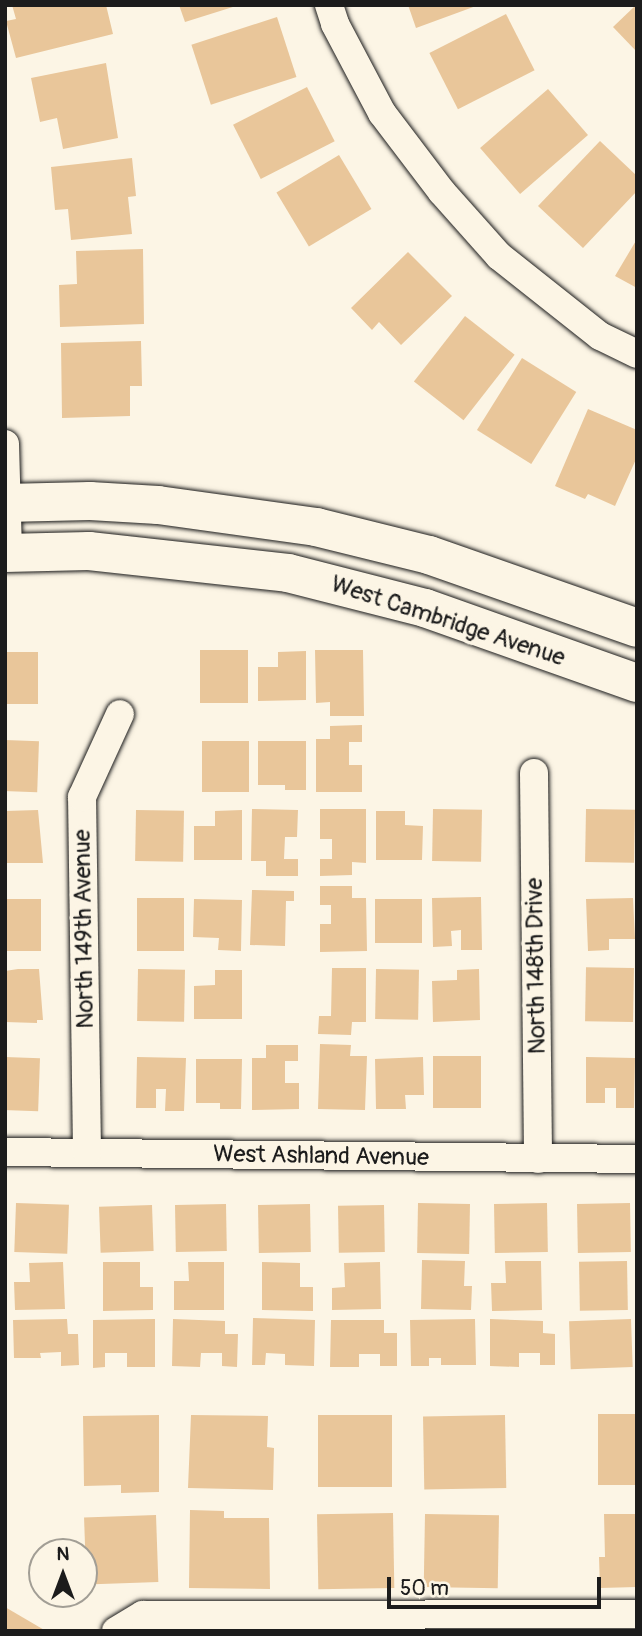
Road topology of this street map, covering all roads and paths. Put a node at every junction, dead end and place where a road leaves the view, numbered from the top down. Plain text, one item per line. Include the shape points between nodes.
1 (329, 5) edge
2 (637, 354) edge
3 (5, 444) edge
4 (7, 503) edge
5 (7, 553) edge
6 (637, 628) edge
7 (637, 683) edge
8 (120, 714) dead end
9 (534, 773) dead end
10 (5, 1152) edge
11 (87, 1152) junction
12 (538, 1159) junction
13 (637, 1159) edge
14 (637, 1614) edge
15 (585, 1622) edge
16 (116, 1631) edge

1 - 2 street via 382,113 442,192 499,256 600,336
3 - 4 street
4 - 5 street
4 - 6 street, West Cambridge Avenue via 158,505 316,527 441,559
5 - 7 street, West Cambridge Avenue via 89,551 288,573 425,608
8 - 11 street, North 149th Avenue via 82,797
9 - 12 street, North 148th Drive
10 - 11 street, West Ashland Avenue
11 - 12 street, West Ashland Avenue
12 - 13 street, West Ashland Avenue
14 - 15 street
15 - 16 street via 143,1615

